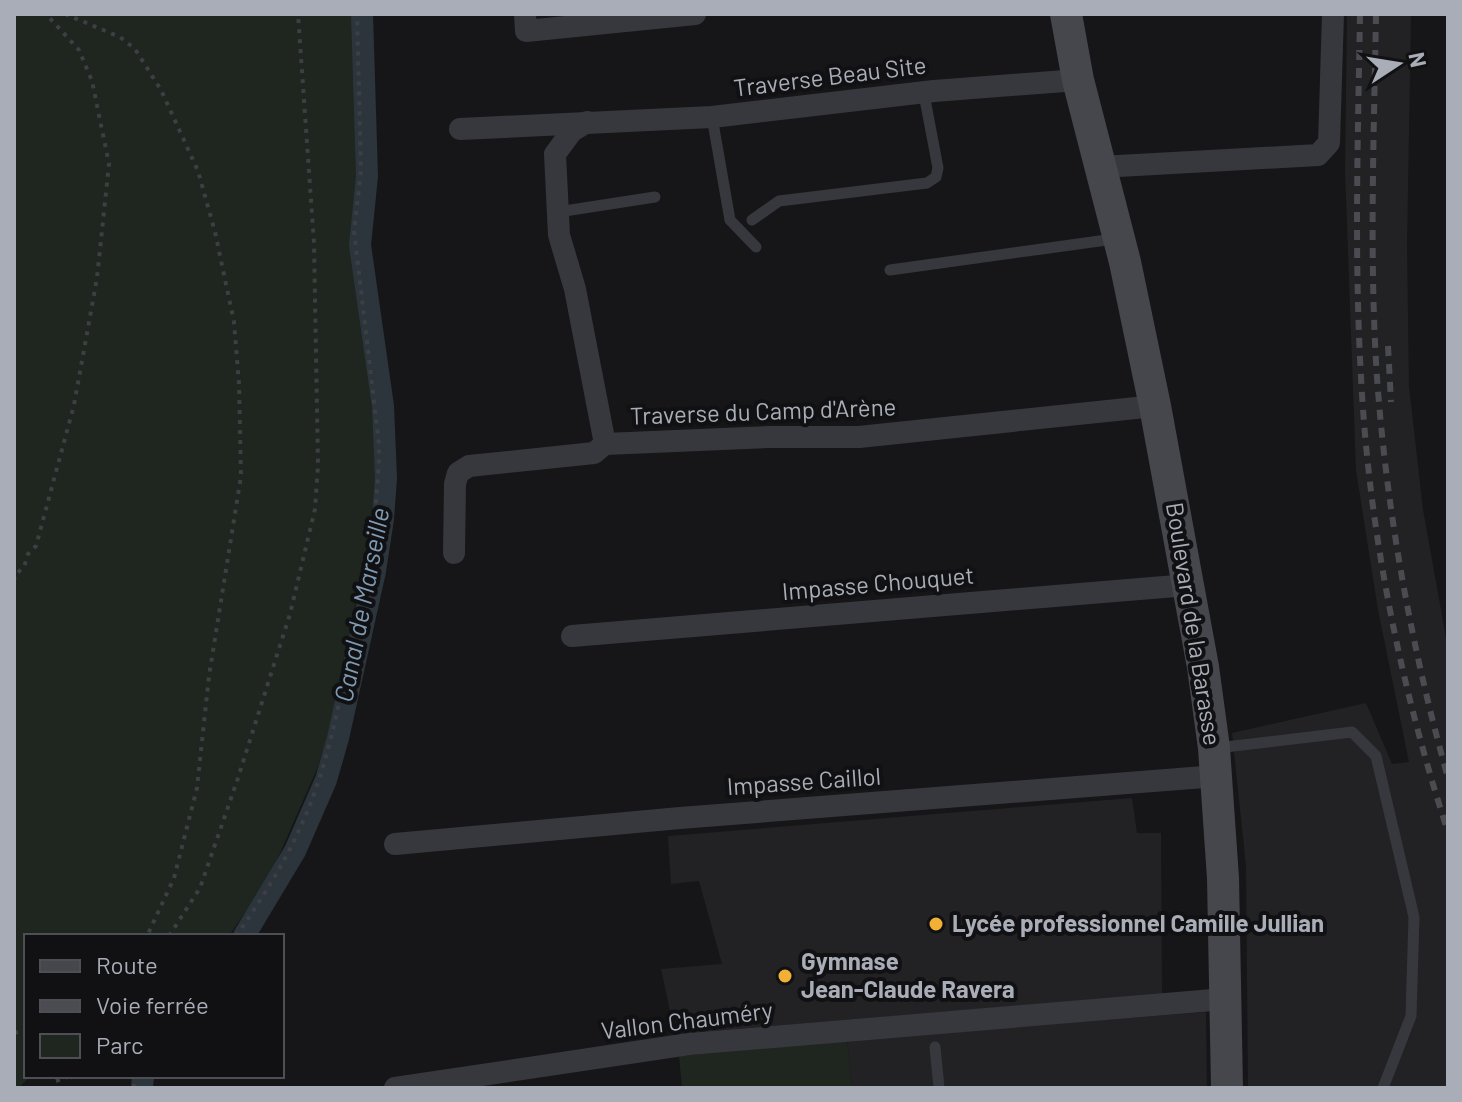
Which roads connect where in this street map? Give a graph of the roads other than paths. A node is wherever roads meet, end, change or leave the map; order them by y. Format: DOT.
graph roads {
  1 [pos="525,14"];
  2 [pos="695,14"];
  3 [pos="1066,14"];
  4 [pos="1333,14"];
  5 [pos="1078,80"];
  6 [pos="924,94"];
  7 [pos="712,117"];
  8 [pos="587,122"];
  9 [pos="460,129"];
  10 [pos="1100,167"];
  11 [pos="655,197"];
  12 [pos="558,212"];
  13 [pos="752,220"];
  14 [pos="1119,238"];
  15 [pos="756,247"];
  16 [pos="890,270"];
  17 [pos="1155,406"];
  18 [pos="605,444"];
  19 [pos="454,553"];
  20 [pos="1188,585"];
  21 [pos="572,636"];
  22 [pos="1216,762"];
  23 [pos="395,844"];
  24 [pos="1225,999"];
  25 [pos="935,1047"];
  26 [pos="395,1088"];
  27 [pos="939,1088"];
  28 [pos="1227,1088"];
  29 [pos="1383,1088"];
  1 -- 2 [label="street"];
  3 -- 5 [label="street, Boulevard de la Barasse"];
  4 -- 10 [label="street"];
  5 -- 6 [label="street, Traverse Beau Site"];
  5 -- 10 [label="street, Boulevard de la Barasse"];
  6 -- 7 [label="street, Traverse Beau Site"];
  6 -- 13 [label="lane"];
  7 -- 8 [label="street, Traverse Beau Site"];
  7 -- 15 [label="lane"];
  8 -- 9 [label="street, Traverse Beau Site"];
  8 -- 12 [label="street"];
  10 -- 14 [label="street, Boulevard de la Barasse"];
  11 -- 12 [label="lane"];
  12 -- 18 [label="street"];
  14 -- 16 [label="lane"];
  14 -- 17 [label="street, Boulevard de la Barasse"];
  17 -- 18 [label="street, Traverse du Camp d'Arène"];
  17 -- 20 [label="street, Boulevard de la Barasse"];
  18 -- 19 [label="street, Traverse du Camp d'Arène"];
  20 -- 21 [label="street, Impasse Chouquet"];
  20 -- 22 [label="street, Boulevard de la Barasse"];
  22 -- 23 [label="street, Impasse Caillol"];
  22 -- 24 [label="street, Boulevard de la Barasse"];
  22 -- 29 [label="lane"];
  24 -- 26 [label="street, Vallon Chauméry"];
  24 -- 28 [label="street, Boulevard de la Barasse"];
  25 -- 27 [label="lane"];
}
